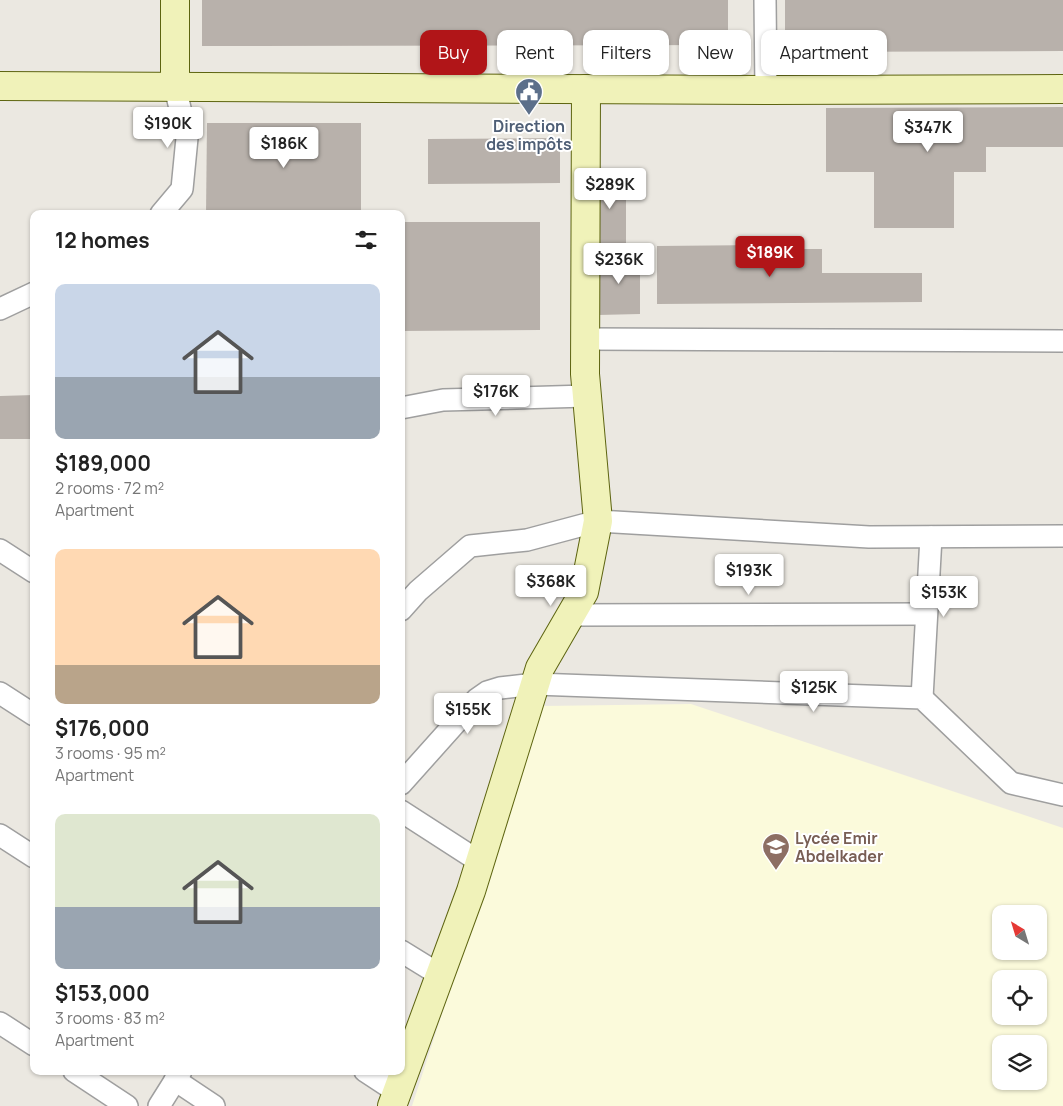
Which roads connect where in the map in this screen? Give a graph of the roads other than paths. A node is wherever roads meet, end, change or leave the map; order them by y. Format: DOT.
graph roads {
  1 [pos="175,0"];
  2 [pos="766,0"];
  3 [pos="0,86"];
  4 [pos="175,87"];
  5 [pos="586,89"];
  6 [pos="1063,89"];
  7 [pos="766,90"];
  8 [pos="164,210"];
  9 [pos="30,295"];
  10 [pos="0,309"];
  11 [pos="585,340"];
  12 [pos="1063,341"];
  13 [pos="587,396"];
  14 [pos="405,407"];
  15 [pos="598,522"];
  16 [pos="1063,536"];
  17 [pos="931,537"];
  18 [pos="0,550"];
  19 [pos="30,569"];
  20 [pos="405,605"];
  21 [pos="926,614"];
  22 [pos="571,615"];
  23 [pos="535,684"];
  24 [pos="0,693"];
  25 [pos="922,698"];
  26 [pos="30,712"];
  27 [pos="405,780"];
  28 [pos="1063,796"];
  29 [pos="405,814"];
  30 [pos="0,835"];
  31 [pos="30,854"];
  32 [pos="480,862"];
  33 [pos="405,953"];
  34 [pos="440,975"];
  35 [pos="0,1023"];
  36 [pos="30,1042"];
  37 [pos="405,1069"];
  38 [pos="80,1075"];
  39 [pos="178,1075"];
  40 [pos="369,1075"];
  41 [pos="403,1075"];
  42 [pos="394,1099"];
  43 [pos="127,1106"];
  44 [pos="159,1106"];
  45 [pos="214,1106"];
  1 -- 4 [label="street"];
  2 -- 7 [label="street"];
  3 -- 4 [label="street"];
  4 -- 5 [label="street"];
  4 -- 8 [label="street"];
  5 -- 7 [label="street"];
  5 -- 11 [label="street"];
  6 -- 7 [label="street"];
  9 -- 10 [label="street"];
  11 -- 12 [label="street"];
  11 -- 13 [label="street"];
  13 -- 14 [label="street"];
  13 -- 15 [label="street"];
  15 -- 17 [label="street"];
  15 -- 20 [label="street"];
  15 -- 22 [label="street"];
  16 -- 17 [label="street"];
  17 -- 21 [label="street"];
  18 -- 19 [label="street"];
  21 -- 22 [label="street"];
  21 -- 25 [label="street"];
  22 -- 23 [label="street"];
  23 -- 25 [label="street"];
  23 -- 27 [label="street"];
  23 -- 32 [label="street"];
  24 -- 26 [label="street"];
  25 -- 28 [label="street"];
  29 -- 32 [label="street"];
  30 -- 31 [label="street"];
  32 -- 34 [label="street"];
  33 -- 34 [label="street"];
  34 -- 37 [label="street"];
  35 -- 36 [label="street"];
  38 -- 43 [label="street"];
  39 -- 44 [label="street"];
  39 -- 45 [label="street"];
  40 -- 42 [label="street"];
  41 -- 42 [label="street"];
}
